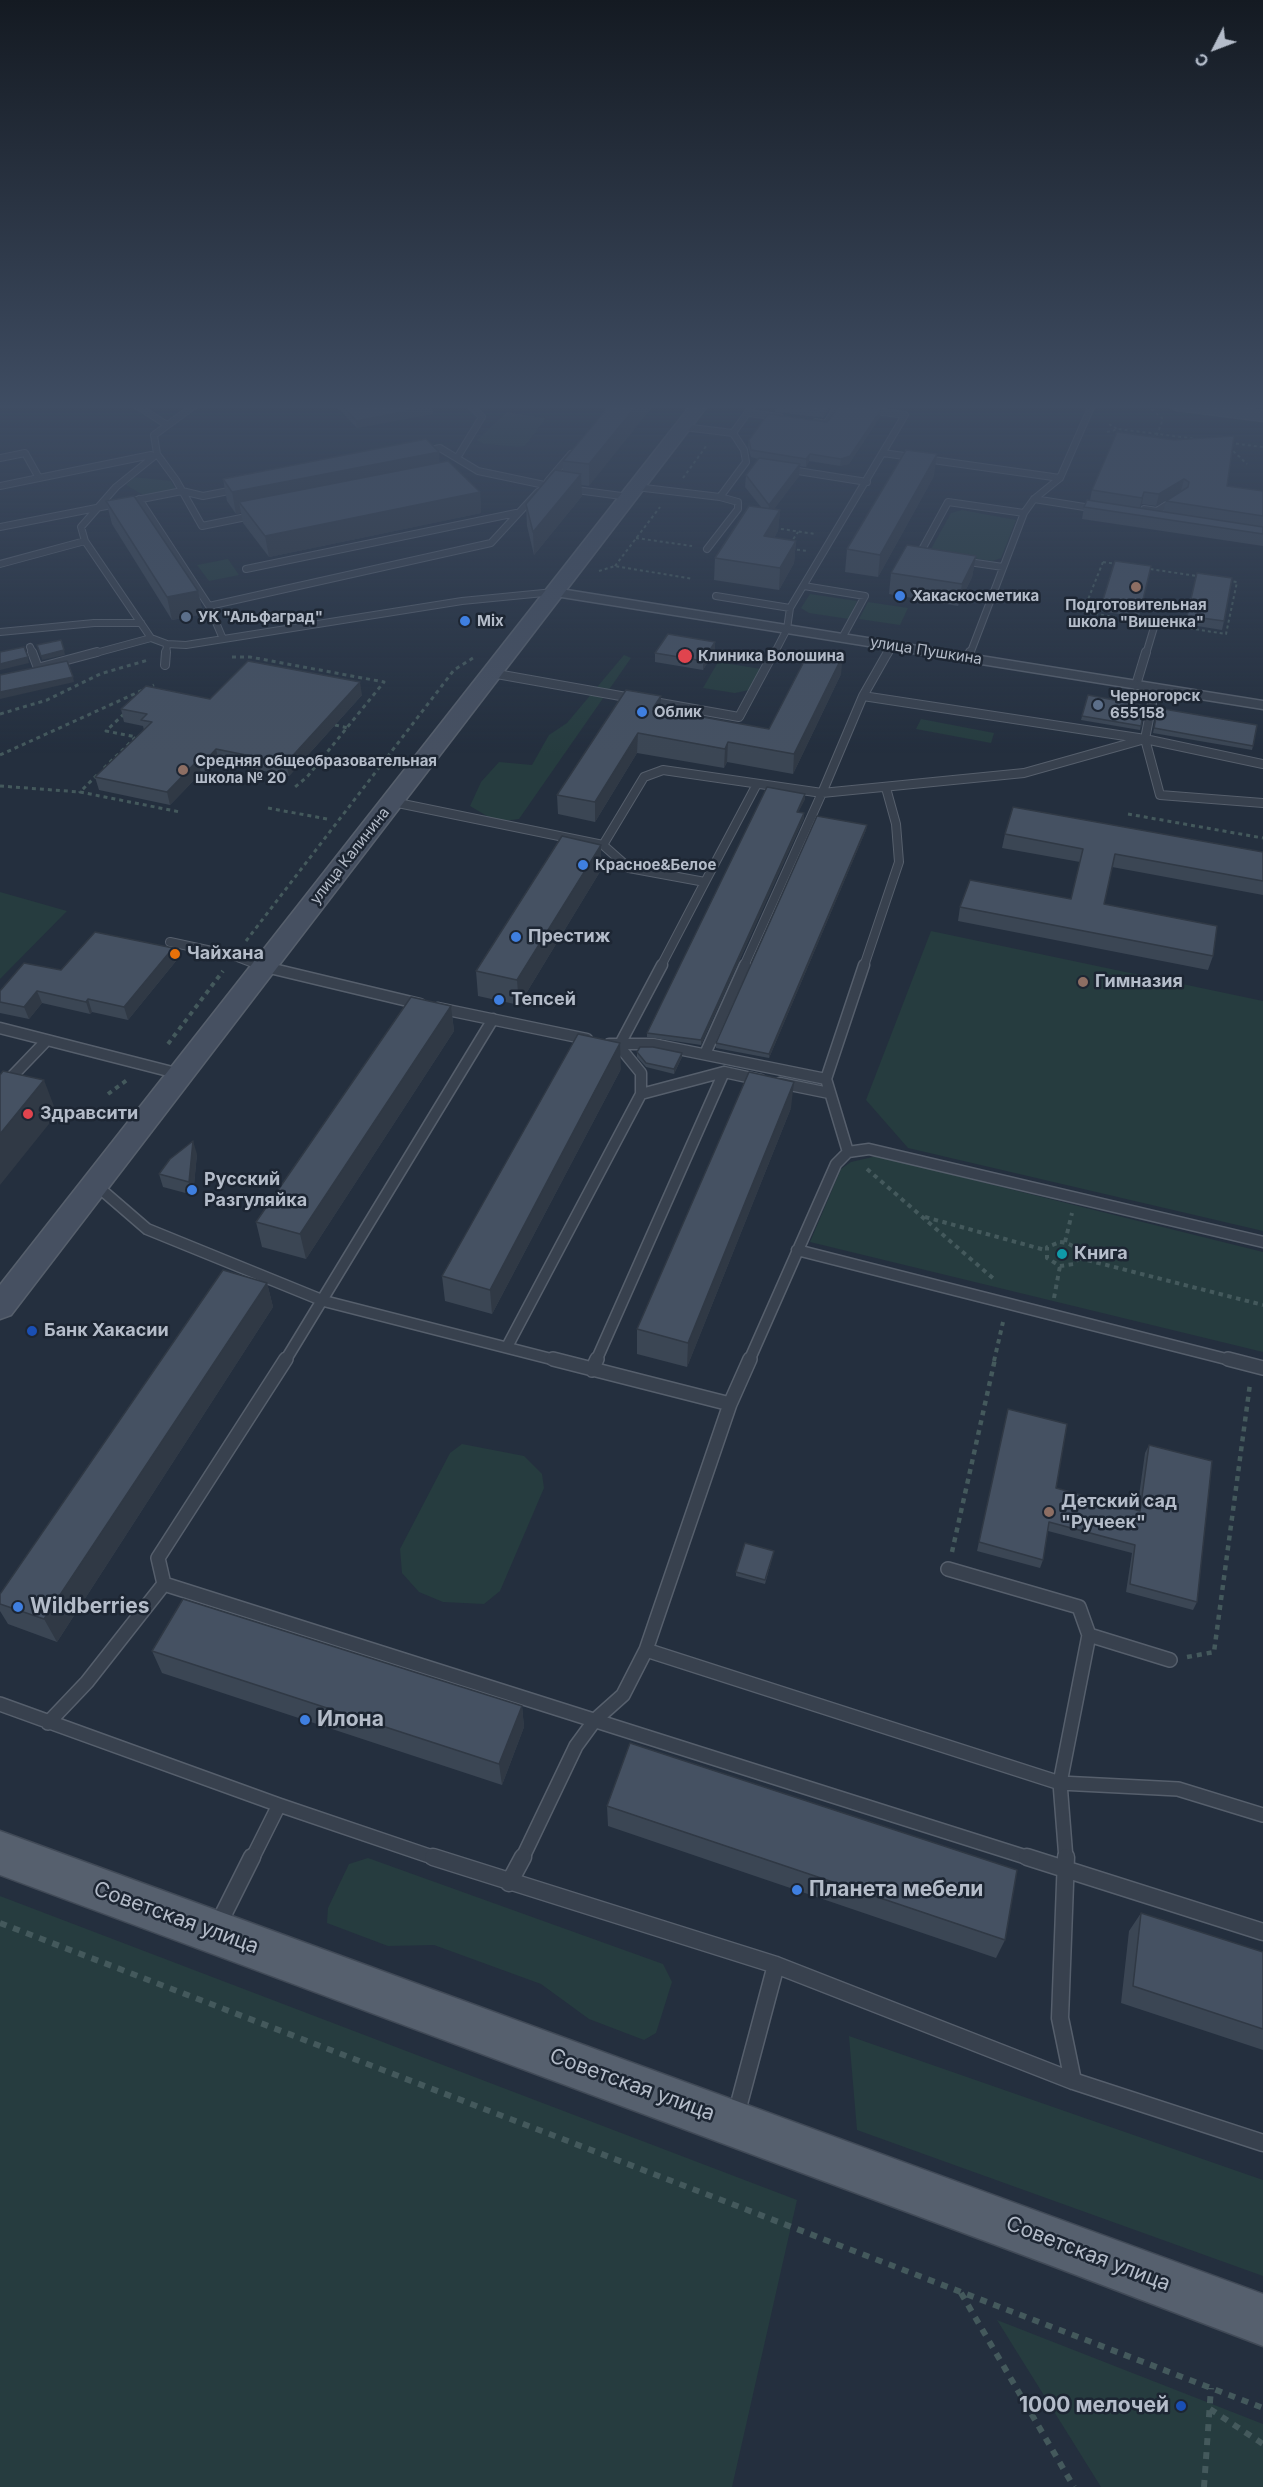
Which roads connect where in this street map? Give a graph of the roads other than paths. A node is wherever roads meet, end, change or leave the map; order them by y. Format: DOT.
graph roads {
  1 [pos="25,521"];
  2 [pos="85,521"];
  3 [pos="153,521"];
  4 [pos="199,521"];
  5 [pos="225,521"];
  6 [pos="477,521"];
  7 [pos="509,521"];
  8 [pos="609,521"];
  9 [pos="730,521"];
  10 [pos="844,521"];
  11 [pos="938,521"];
  12 [pos="1021,521"];
  13 [pos="0,526"];
  14 [pos="85,541"];
  15 [pos="707,549"];
  16 [pos="930,556"];
  17 [pos="951,559"];
  18 [pos="0,564"];
  19 [pos="1003,567"];
  20 [pos="246,569"];
  21 [pos="804,586"];
  22 [pos="554,592"];
  23 [pos="716,596"];
  24 [pos="209,606"];
  25 [pos="790,608"];
  26 [pos="141,623"];
  27 [pos="1155,624"];
  28 [pos="787,629"];
  29 [pos="0,632"];
  30 [pos="151,638"];
  31 [pos="842,638"];
  32 [pos="223,639"];
  33 [pos="167,644"];
  34 [pos="892,646"];
  35 [pos="30,647"];
  36 [pos="968,658"];
  37 [pos="484,664"];
  38 [pos="165,665"];
  39 [pos="38,668"];
  40 [pos="29,670"];
  41 [pos="1136,685"];
  42 [pos="1155,688"];
  43 [pos="863,696"];
  44 [pos="1263,705"];
  45 [pos="1145,739"];
  46 [pos="1263,764"];
  47 [pos="757,784"];
  48 [pos="886,788"];
  49 [pos="822,793"];
  50 [pos="393,802"];
  51 [pos="1263,803"];
  52 [pos="603,845"];
  53 [pos="705,882"];
  54 [pos="170,942"];
  55 [pos="263,967"];
  56 [pos="493,1019"];
  57 [pos="0,1028"];
  58 [pos="47,1040"];
  59 [pos="619,1046"];
  60 [pos="705,1054"];
  61 [pos="724,1072"];
  62 [pos="180,1074"];
  63 [pos="826,1079"];
  64 [pos="0,1089"];
  65 [pos="829,1093"];
  66 [pos="641,1094"];
  67 [pos="848,1152"];
  68 [pos="94,1184"];
  69 [pos="1263,1242"];
  70 [pos="797,1250"];
  71 [pos="324,1301"];
  72 [pos="0,1307"];
  73 [pos="508,1345"];
  74 [pos="1258,1367"];
  75 [pos="592,1370"];
  76 [pos="730,1404"];
  77 [pos="948,1569"];
  78 [pos="164,1584"];
  79 [pos="1089,1635"];
  80 [pos="646,1650"];
  81 [pos="1170,1660"];
  82 [pos="0,1704"];
  83 [pos="595,1720"];
  84 [pos="48,1723"];
  85 [pos="1060,1783"];
  86 [pos="279,1805"];
  87 [pos="1263,1815"];
  88 [pos="0,1853"];
  89 [pos="1067,1871"];
  90 [pos="509,1883"];
  91 [pos="214,1932"];
  92 [pos="1263,1932"];
  93 [pos="776,1965"];
  94 [pos="1072,2081"];
  95 [pos="734,2123"];
  96 [pos="1263,2143"];
  97 [pos="1263,2320"];
  1 -- 13 [label="lane"];
  2 -- 14 [label="lane"];
  3 -- 24 [label="lane"];
  4 -- 5 [label="lane"];
  6 -- 20 [label="lane"];
  7 -- 24 [label="lane"];
  8 -- 22 [label="main road, улица Калинина"];
  9 -- 15 [label="lane"];
  10 -- 21 [label="lane"];
  11 -- 16 [label="lane"];
  12 -- 19 [label="lane"];
  14 -- 18 [label="lane"];
  14 -- 26 [label="lane"];
  17 -- 19 [label="lane"];
  19 -- 36 [label="lane"];
  21 -- 25 [label="lane"];
  21 -- 31 [label="lane"];
  22 -- 28 [label="street, улица Пушкина"];
  22 -- 32 [label="lane"];
  22 -- 37 [label="main road, улица Калинина"];
  23 -- 25 [label="lane"];
  24 -- 32 [label="lane"];
  25 -- 28 [label="lane"];
  26 -- 29 [label="lane"];
  26 -- 30 [label="lane"];
  27 -- 41 [label="lane"];
  28 -- 31 [label="street, улица Пушкина"];
  28 -- 37 [label="lane"];
  30 -- 33 [label="lane"];
  30 -- 39 [label="lane"];
  31 -- 34 [label="street, улица Пушкина"];
  32 -- 33 [label="lane"];
  33 -- 38 [label="lane"];
  34 -- 36 [label="street, улица Пушкина"];
  34 -- 43 [label="lane"];
  35 -- 39 [label="lane"];
  36 -- 41 [label="street, улица Пушкина"];
  37 -- 50 [label="main road, улица Калинина"];
  39 -- 40 [label="lane"];
  41 -- 42 [label="street, улица Пушкина"];
  42 -- 44 [label="street, улица Пушкина"];
  42 -- 45 [label="lane"];
  43 -- 45 [label="lane"];
  43 -- 49 [label="lane"];
  45 -- 46 [label="lane"];
  45 -- 48 [label="lane"];
  45 -- 51 [label="lane"];
  47 -- 49 [label="lane"];
  47 -- 52 [label="lane"];
  47 -- 53 [label="lane"];
  48 -- 49 [label="lane"];
  48 -- 63 [label="lane"];
  49 -- 60 [label="lane"];
  50 -- 52 [label="lane"];
  50 -- 55 [label="main road, улица Калинина"];
  52 -- 53 [label="lane"];
  53 -- 59 [label="lane"];
  54 -- 55 [label="lane"];
  55 -- 56 [label="lane"];
  55 -- 62 [label="main road, улица Калинина"];
  56 -- 59 [label="lane"];
  56 -- 71 [label="lane"];
  57 -- 58 [label="lane"];
  58 -- 62 [label="lane"];
  58 -- 64 [label="lane"];
  59 -- 60 [label="lane"];
  59 -- 66 [label="lane"];
  60 -- 63 [label="lane"];
  61 -- 65 [label="lane"];
  61 -- 66 [label="lane"];
  61 -- 75 [label="lane"];
  62 -- 68 [label="main road, улица Калинина"];
  63 -- 65 [label="lane"];
  65 -- 67 [label="lane"];
  66 -- 73 [label="lane"];
  67 -- 69 [label="lane"];
  67 -- 70 [label="lane"];
  68 -- 71 [label="lane"];
  68 -- 72 [label="main road, улица Калинина"];
  70 -- 74 [label="lane"];
  70 -- 76 [label="lane"];
  71 -- 73 [label="lane"];
  71 -- 78 [label="lane"];
  73 -- 75 [label="lane"];
  75 -- 76 [label="lane"];
  76 -- 80 [label="lane"];
  77 -- 79 [label="lane"];
  78 -- 83 [label="lane"];
  78 -- 84 [label="lane"];
  79 -- 81 [label="lane"];
  79 -- 85 [label="lane"];
  80 -- 83 [label="lane"];
  80 -- 85 [label="lane"];
  82 -- 84 [label="lane"];
  83 -- 89 [label="lane"];
  83 -- 90 [label="lane"];
  84 -- 86 [label="lane"];
  85 -- 87 [label="lane"];
  85 -- 89 [label="lane"];
  86 -- 90 [label="lane"];
  86 -- 91 [label="lane"];
  88 -- 91 [label="main road, Советская улица"];
  89 -- 92 [label="lane"];
  89 -- 94 [label="lane"];
  90 -- 93 [label="lane"];
  91 -- 95 [label="main road, Советская улица"];
  93 -- 94 [label="lane"];
  93 -- 95 [label="lane"];
  94 -- 96 [label="lane"];
  95 -- 97 [label="main road, Советская улица"];
}
